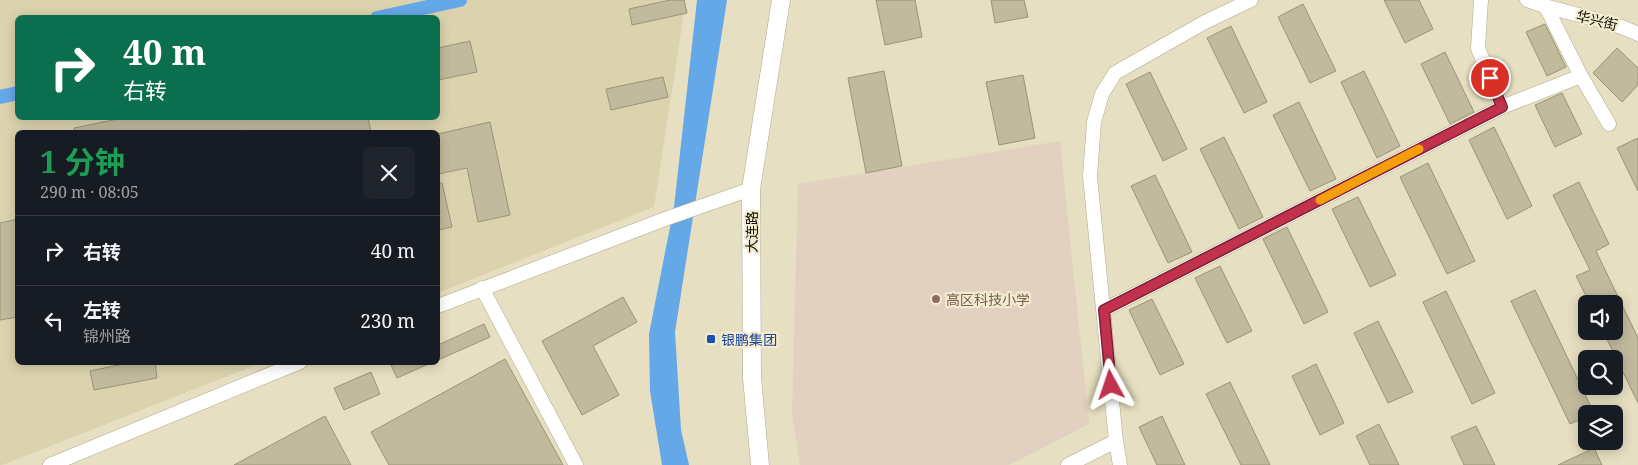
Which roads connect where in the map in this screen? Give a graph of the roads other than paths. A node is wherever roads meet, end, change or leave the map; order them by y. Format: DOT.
graph roads {
  1 [pos="780,0"];
  2 [pos="1251,0"];
  3 [pos="1481,0"];
  4 [pos="1527,0"];
  5 [pos="1546,8"];
  6 [pos="1638,34"];
  7 [pos="1581,76"];
  8 [pos="1502,107"];
  9 [pos="1609,124"];
  10 [pos="751,189"];
  11 [pos="482,288"];
  12 [pos="440,305"];
  13 [pos="1104,310"];
  14 [pos="293,365"];
  15 [pos="1116,441"];
  16 [pos="50,465"];
  17 [pos="576,465"];
  18 [pos="760,465"];
  19 [pos="1068,465"];
  20 [pos="1120,465"];
  1 -- 10 [label="main road, 大连路"];
  2 -- 13 [label="street"];
  3 -- 8 [label="street"];
  4 -- 5 [label="street, 华兴街"];
  5 -- 6 [label="street, 华兴街"];
  5 -- 7 [label="street"];
  7 -- 8 [label="street"];
  7 -- 9 [label="street"];
  8 -- 13 [label="street"];
  10 -- 11 [label="street"];
  10 -- 18 [label="main road, 大连路"];
  11 -- 12 [label="street"];
  11 -- 17 [label="street"];
  13 -- 15 [label="street"];
  14 -- 16 [label="street"];
  15 -- 19 [label="street"];
  15 -- 20 [label="street"];
}
